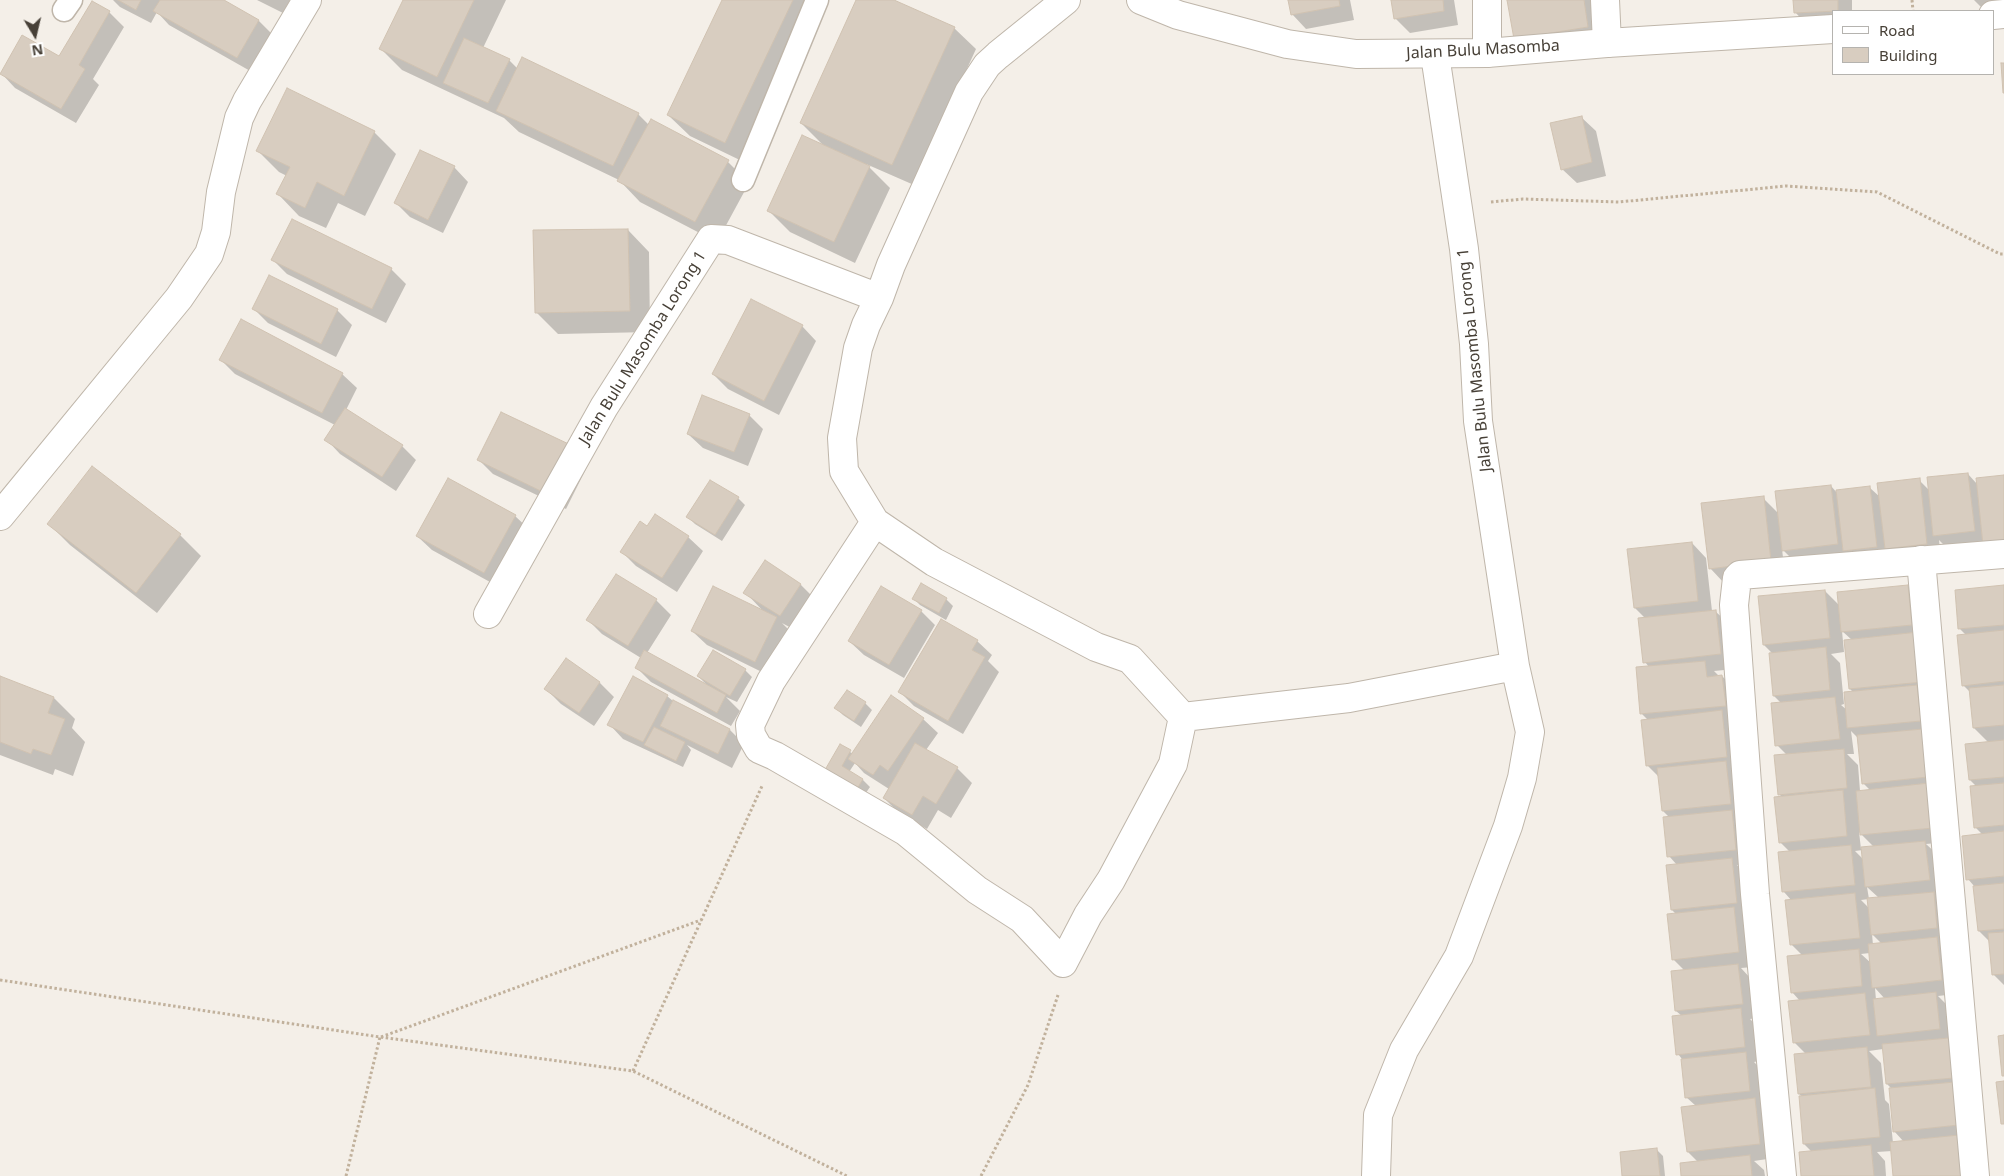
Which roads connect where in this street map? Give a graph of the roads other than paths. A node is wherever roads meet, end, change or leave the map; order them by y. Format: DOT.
graph roads {
  1 [pos="307,0"];
  2 [pos="817,0"];
  3 [pos="1066,0"];
  4 [pos="1141,0"];
  5 [pos="1487,0"];
  6 [pos="1605,0"];
  7 [pos="1832,28"];
  8 [pos="1608,43"];
  9 [pos="1487,53"];
  10 [pos="1435,55"];
  11 [pos="743,180"];
  12 [pos="879,298"];
  13 [pos="0,516"];
  14 [pos="875,522"];
  15 [pos="2004,554"];
  16 [pos="1921,560"];
  17 [pos="488,614"];
  18 [pos="1515,666"];
  19 [pos="1183,717"];
  20 [pos="1376,1176"];
  21 [pos="1782,1176"];
  22 [pos="1975,1176"];
  1 -- 13 [label="street"];
  2 -- 11 [label="lane"];
  3 -- 12 [label="street"];
  4 -- 10 [label="street, Jalan Bulu Masomba"];
  5 -- 9 [label="street"];
  6 -- 8 [label="street"];
  7 -- 8 [label="street, Jalan Bulu Masomba"];
  8 -- 9 [label="street, Jalan Bulu Masomba"];
  9 -- 10 [label="street, Jalan Bulu Masomba"];
  10 -- 18 [label="street, Jalan Bulu Masomba Lorong 1"];
  12 -- 14 [label="street"];
  12 -- 17 [label="street, Jalan Bulu Masomba Lorong 1"];
  14 -- 19 [label="street"];
  14 -- 19 [label="street"];
  15 -- 16 [label="street"];
  16 -- 21 [label="street"];
  16 -- 22 [label="street"];
  18 -- 19 [label="street"];
  18 -- 20 [label="street, Jalan Bulu Masomba Lorong 1"];
}
